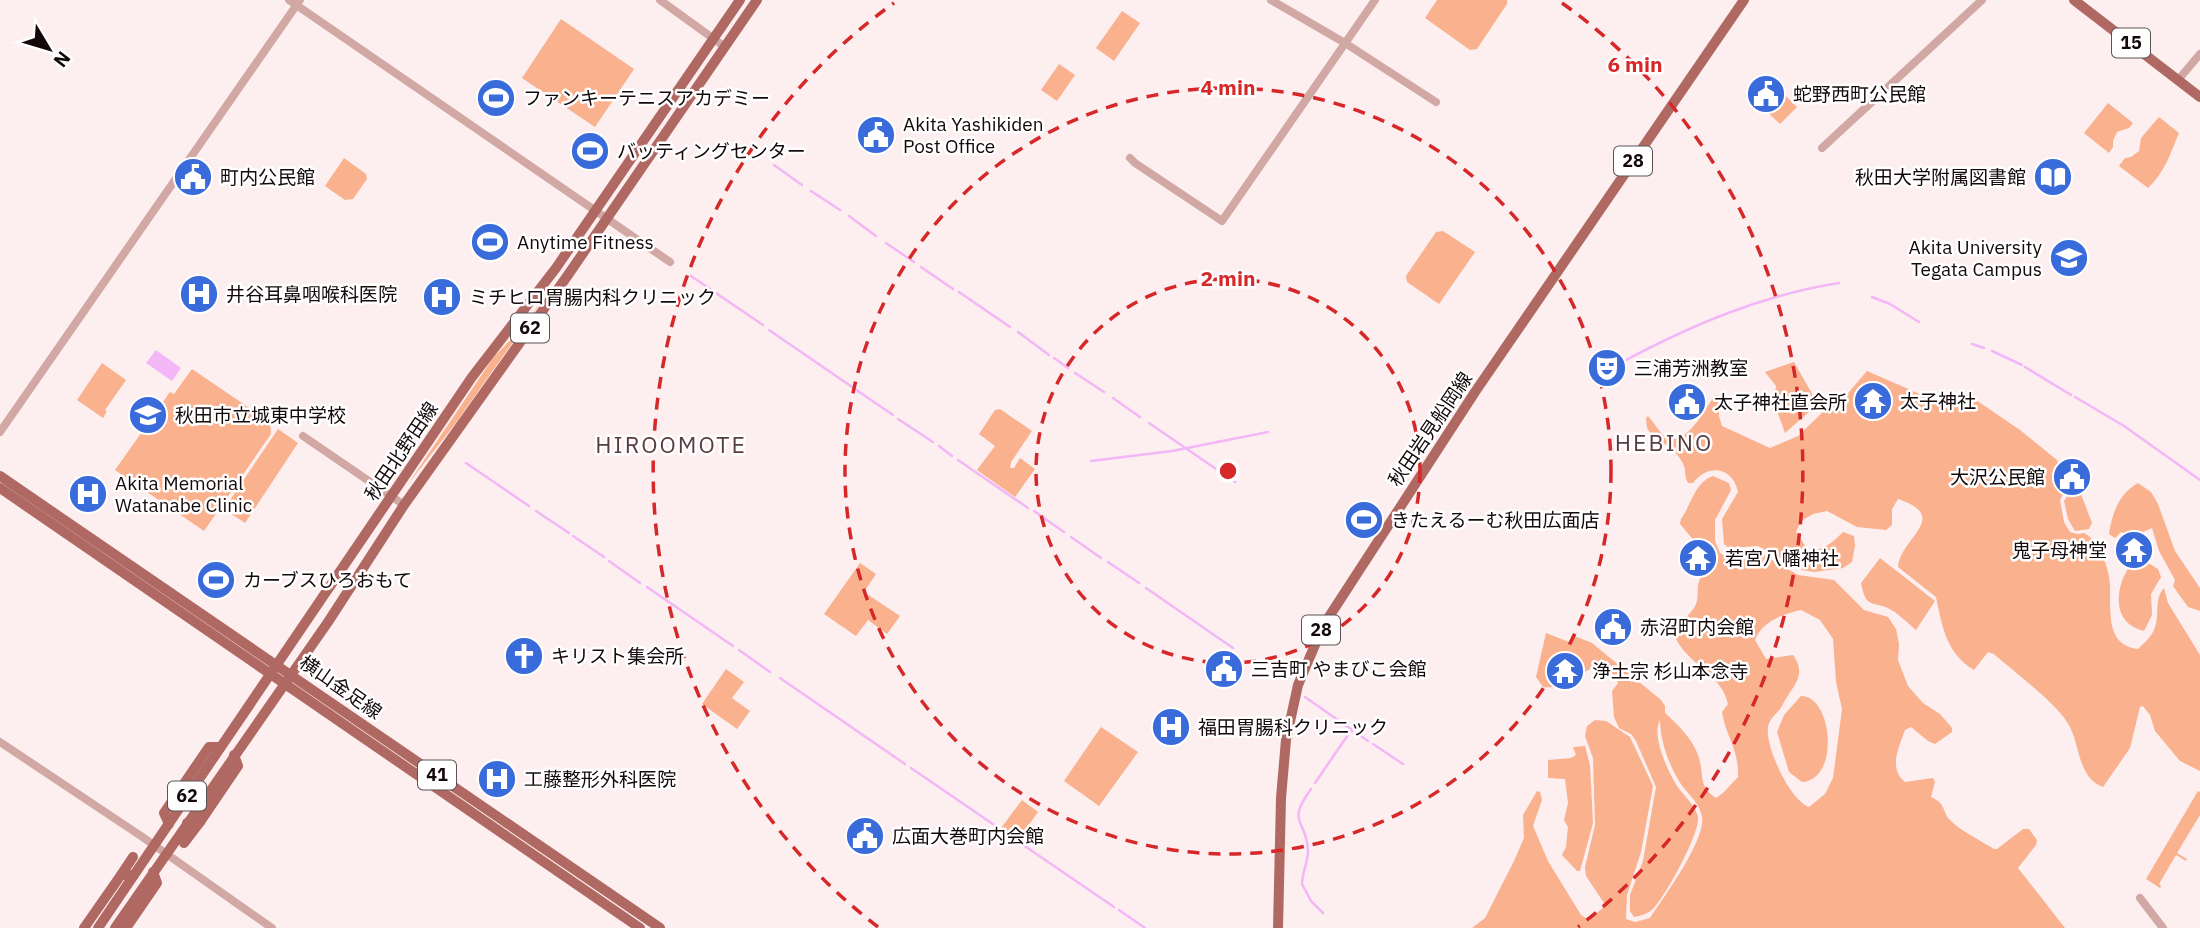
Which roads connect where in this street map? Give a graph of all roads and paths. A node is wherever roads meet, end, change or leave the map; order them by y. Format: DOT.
graph roads {
  1 [pos="660,0"];
  2 [pos="740,0"];
  3 [pos="757,0"];
  4 [pos="1270,0"];
  5 [pos="1375,0"];
  6 [pos="1744,0"];
  7 [pos="1982,0"];
  8 [pos="2074,0"];
  9 [pos="295,2"];
  10 [pos="714,39"];
  11 [pos="1345,43"];
  12 [pos="725,47"];
  13 [pos="2200,54"];
  14 [pos="2178,80"];
  15 [pos="2200,97"];
  16 [pos="1436,102"];
  17 [pos="1822,148"];
  18 [pos="1130,158"];
  19 [pos="595,210"];
  20 [pos="607,218"];
  21 [pos="670,262"];
  22 [pos="0,432"];
  23 [pos="303,436"];
  24 [pos="0,476"];
  25 [pos="0,488"];
  26 [pos="392,496"];
  27 [pos="404,505"];
  28 [pos="123,565"];
  29 [pos="274,668"];
  30 [pos="288,679"];
  31 [pos="0,741"];
  32 [pos="234,755"];
  33 [pos="200,822"];
  34 [pos="187,823"];
  35 [pos="184,844"];
  36 [pos="155,845"];
  37 [pos="166,853"];
  38 [pos="133,857"];
  39 [pos="153,872"];
  40 [pos="121,875"];
  41 [pos="134,875"];
  42 [pos="2140,898"];
  43 [pos="85,928"];
  44 [pos="98,928"];
  45 [pos="115,928"];
  46 [pos="126,928"];
  47 [pos="272,928"];
  48 [pos="640,928"];
  49 [pos="660,928"];
  50 [pos="1278,928"];
  51 [pos="2163,928"];
  1 -- 10 [label="street"];
  2 -- 10 [label="main road, 秋田北野田線 / 62"];
  3 -- 12 [label="main road, 秋田北野田線 / 62"];
  4 -- 11 [label="street"];
  5 -- 11 [label="street"];
  6 -- 50 [label="main road, 秋田岩見船岡線 / 28"];
  7 -- 17 [label="street"];
  8 -- 14 [label="main road, 15"];
  9 -- 19 [label="street"];
  9 -- 22 [label="street"];
  10 -- 12 [label="street"];
  10 -- 19 [label="main road, 秋田北野田線 / 62"];
  11 -- 16 [label="street"];
  11 -- 18 [label="street"];
  12 -- 20 [label="main road, 秋田北野田線 / 62"];
  13 -- 14 [label="street"];
  14 -- 15 [label="main road, 15"];
  19 -- 20 [label="street"];
  19 -- 26 [label="main road, 秋田北野田線 / 62"];
  20 -- 21 [label="street"];
  20 -- 27 [label="main road, 秋田北野田線 / 62"];
  23 -- 26 [label="street"];
  24 -- 28 [label="main road, 横山金足線 / 41"];
  25 -- 28 [label="main road, 横山金足線 / 41"];
  26 -- 27 [label="street"];
  26 -- 29 [label="main road, 秋田北野田線 / 62"];
  27 -- 30 [label="main road, 秋田北野田線 / 62"];
  28 -- 29 [label="main road, 横山金足線 / 41"];
  29 -- 30 [label="main road, 横山金足線 / 41"];
  29 -- 36 [label="main road, 秋田北野田線 / 62"];
  30 -- 32 [label="main road, 秋田北野田線 / 62"];
  30 -- 48 [label="main road, 横山金足線 / 41"];
  30 -- 49 [label="main road, 横山金足線 / 41"];
  31 -- 36 [label="street"];
  32 -- 33 [label="main road"];
  32 -- 34 [label="main road, 秋田北野田線 / 62"];
  33 -- 34 [label="main road"];
  33 -- 35 [label="main road"];
  34 -- 37 [label="main road, 秋田北野田線 / 62"];
  36 -- 37 [label="street"];
  36 -- 41 [label="main road, 秋田北野田線 / 62"];
  37 -- 39 [label="main road, 秋田北野田線 / 62"];
  37 -- 47 [label="street"];
  38 -- 40 [label="main road"];
  39 -- 45 [label="main road, 秋田北野田線 / 62"];
  39 -- 46 [label="main road"];
  40 -- 41 [label="main road"];
  40 -- 43 [label="main road"];
  41 -- 44 [label="main road, 秋田北野田線 / 62"];
  42 -- 51 [label="street"];
}
